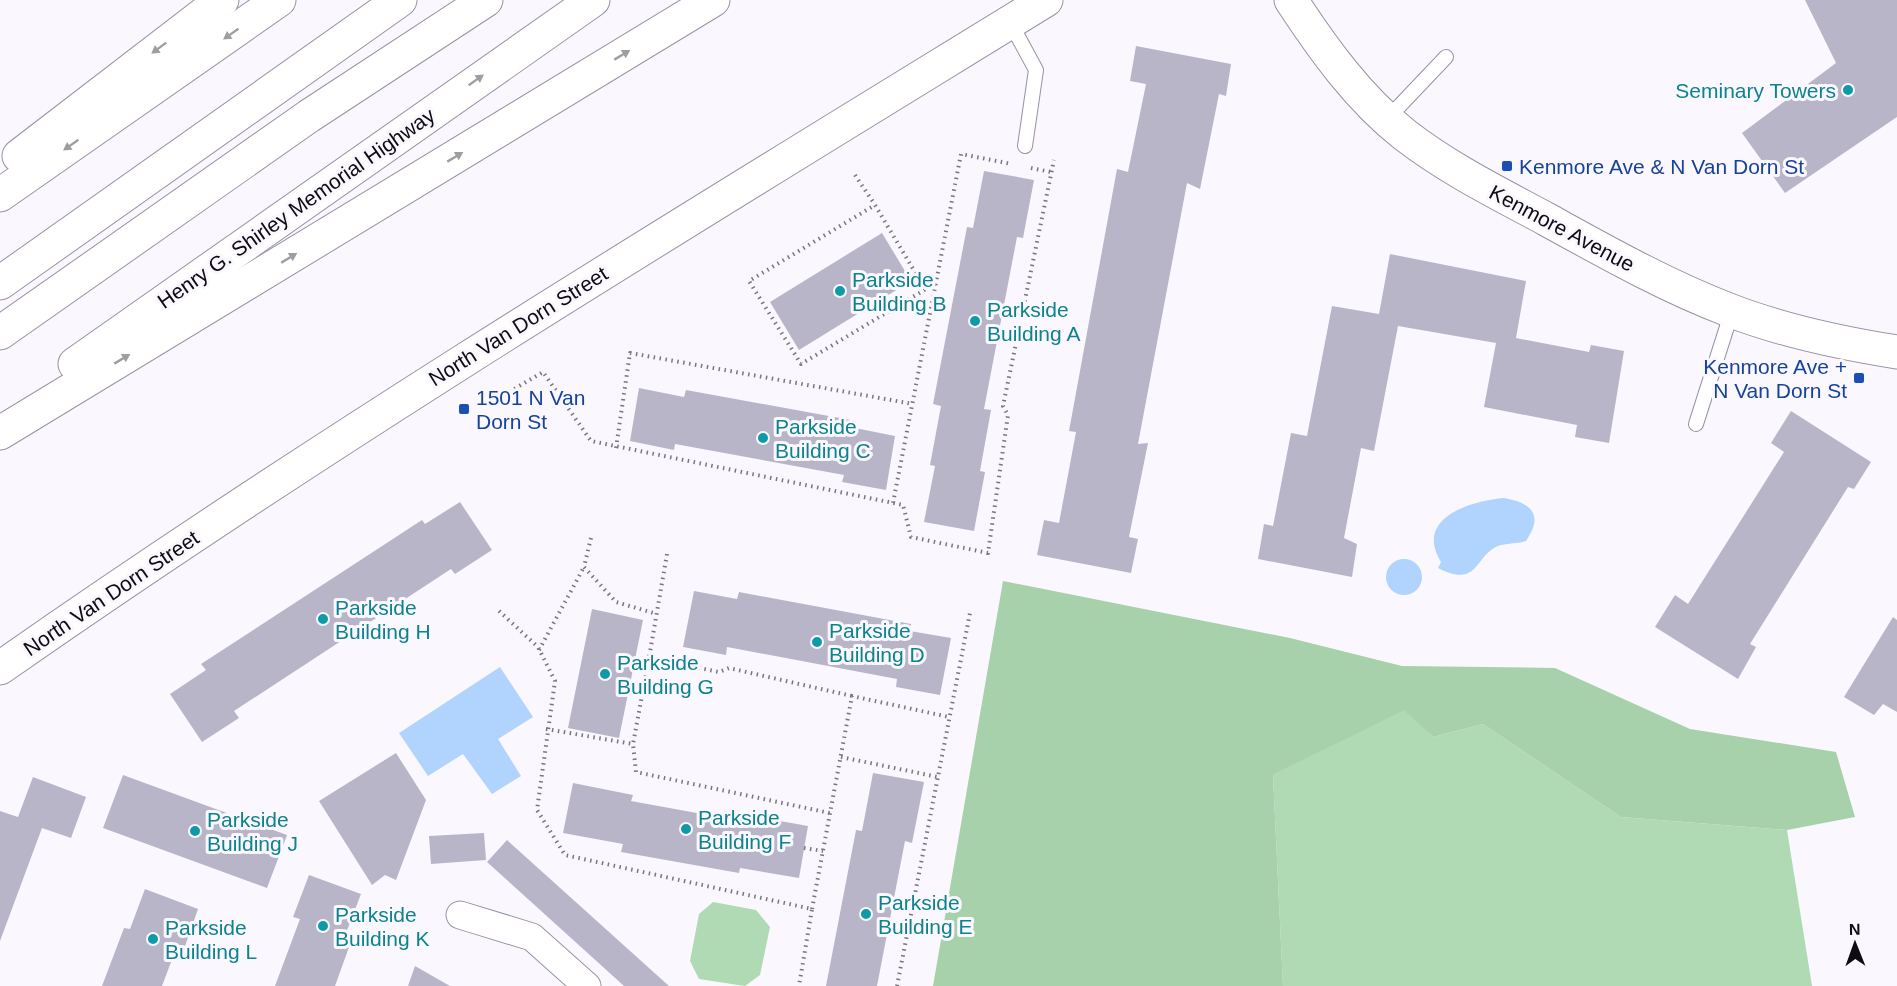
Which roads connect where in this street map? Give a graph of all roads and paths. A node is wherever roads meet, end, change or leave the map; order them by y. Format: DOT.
graph roads {
  1 [pos="222,0"];
  2 [pos="279,0"];
  3 [pos="400,0"];
  4 [pos="486,0"];
  5 [pos="593,0"];
  6 [pos="713,0"];
  7 [pos="1046,0"];
  8 [pos="1291,0"];
  9 [pos="1010,22"];
  10 [pos="1446,57"];
  11 [pos="1388,118"];
  12 [pos="1025,146"];
  13 [pos="1054,160"];
  14 [pos="1016,165"];
  15 [pos="1032,168"];
  16 [pos="0,171"];
  17 [pos="1051,172"];
  18 [pos="855,175"];
  19 [pos="0,195"];
  20 [pos="875,205"];
  21 [pos="0,283"];
  22 [pos="936,283"];
  23 [pos="925,289"];
  24 [pos="1732,311"];
  25 [pos="0,333"];
  26 [pos="1897,352"];
  27 [pos="504,395"];
  28 [pos="913,404"];
  29 [pos="0,417"];
  30 [pos="1696,424"];
  31 [pos="0,433"];
  32 [pos="616,448"];
  33 [pos="893,503"];
  34 [pos="591,538"];
  35 [pos="667,554"];
  36 [pos="584,567"];
  37 [pos="499,611"];
  38 [pos="969,613"];
  39 [pos="657,614"];
  40 [pos="539,650"];
  41 [pos="649,658"];
  42 [pos="0,668"];
  43 [pos="852,696"];
  44 [pos="949,717"];
  45 [pos="546,729"];
  46 [pos="633,744"];
  47 [pos="841,757"];
  48 [pos="938,777"];
  49 [pos="830,813"];
  50 [pos="804,848"];
  51 [pos="823,851"];
  52 [pos="812,909"];
  53 [pos="460,915"];
  54 [pos="587,986"];
  55 [pos="799,986"];
  56 [pos="897,986"];
  1 -- 16 [label="main road, one-way"];
  2 -- 19 [label="main road, one-way"];
  3 -- 21 [label="main road"];
  4 -- 25 [label="main road"];
  29 -- 5 [label="main road, Henry G. Shirley Memorial Highway, one-way"];
  31 -- 6 [label="main road, one-way"];
  7 -- 9 [label="main road, North Van Dorn Street"];
  8 -- 11 [label="main road, Kenmore Avenue"];
  9 -- 12 [label="lane"];
  9 -- 42 [label="main road, North Van Dorn Street"];
  10 -- 11 [label="lane"];
  11 -- 24 [label="main road, Kenmore Avenue"];
  13 -- 17 [label="path"];
  14 -- 22 [label="path"];
  15 -- 17 [label="path"];
  17 -- 33 [label="path"];
  18 -- 20 [label="path"];
  20 -- 22 [label="path"];
  20 -- 23 [label="path"];
  22 -- 28 [label="path"];
  24 -- 26 [label="main road, Kenmore Avenue"];
  24 -- 30 [label="lane"];
  27 -- 32 [label="path"];
  28 -- 32 [label="path"];
  28 -- 33 [label="path"];
  32 -- 33 [label="path"];
  34 -- 36 [label="path"];
  35 -- 39 [label="path"];
  36 -- 39 [label="path"];
  36 -- 40 [label="path"];
  37 -- 40 [label="path"];
  38 -- 44 [label="path"];
  39 -- 41 [label="path"];
  40 -- 45 [label="path"];
  41 -- 43 [label="path"];
  41 -- 46 [label="path"];
  43 -- 44 [label="path"];
  43 -- 47 [label="path"];
  44 -- 48 [label="path"];
  45 -- 46 [label="path"];
  45 -- 52 [label="path"];
  46 -- 49 [label="path"];
  47 -- 48 [label="path"];
  47 -- 49 [label="path"];
  48 -- 56 [label="path"];
  49 -- 51 [label="path"];
  50 -- 51 [label="path"];
  51 -- 52 [label="path"];
  52 -- 55 [label="path"];
  53 -- 54 [label="street"];
}
